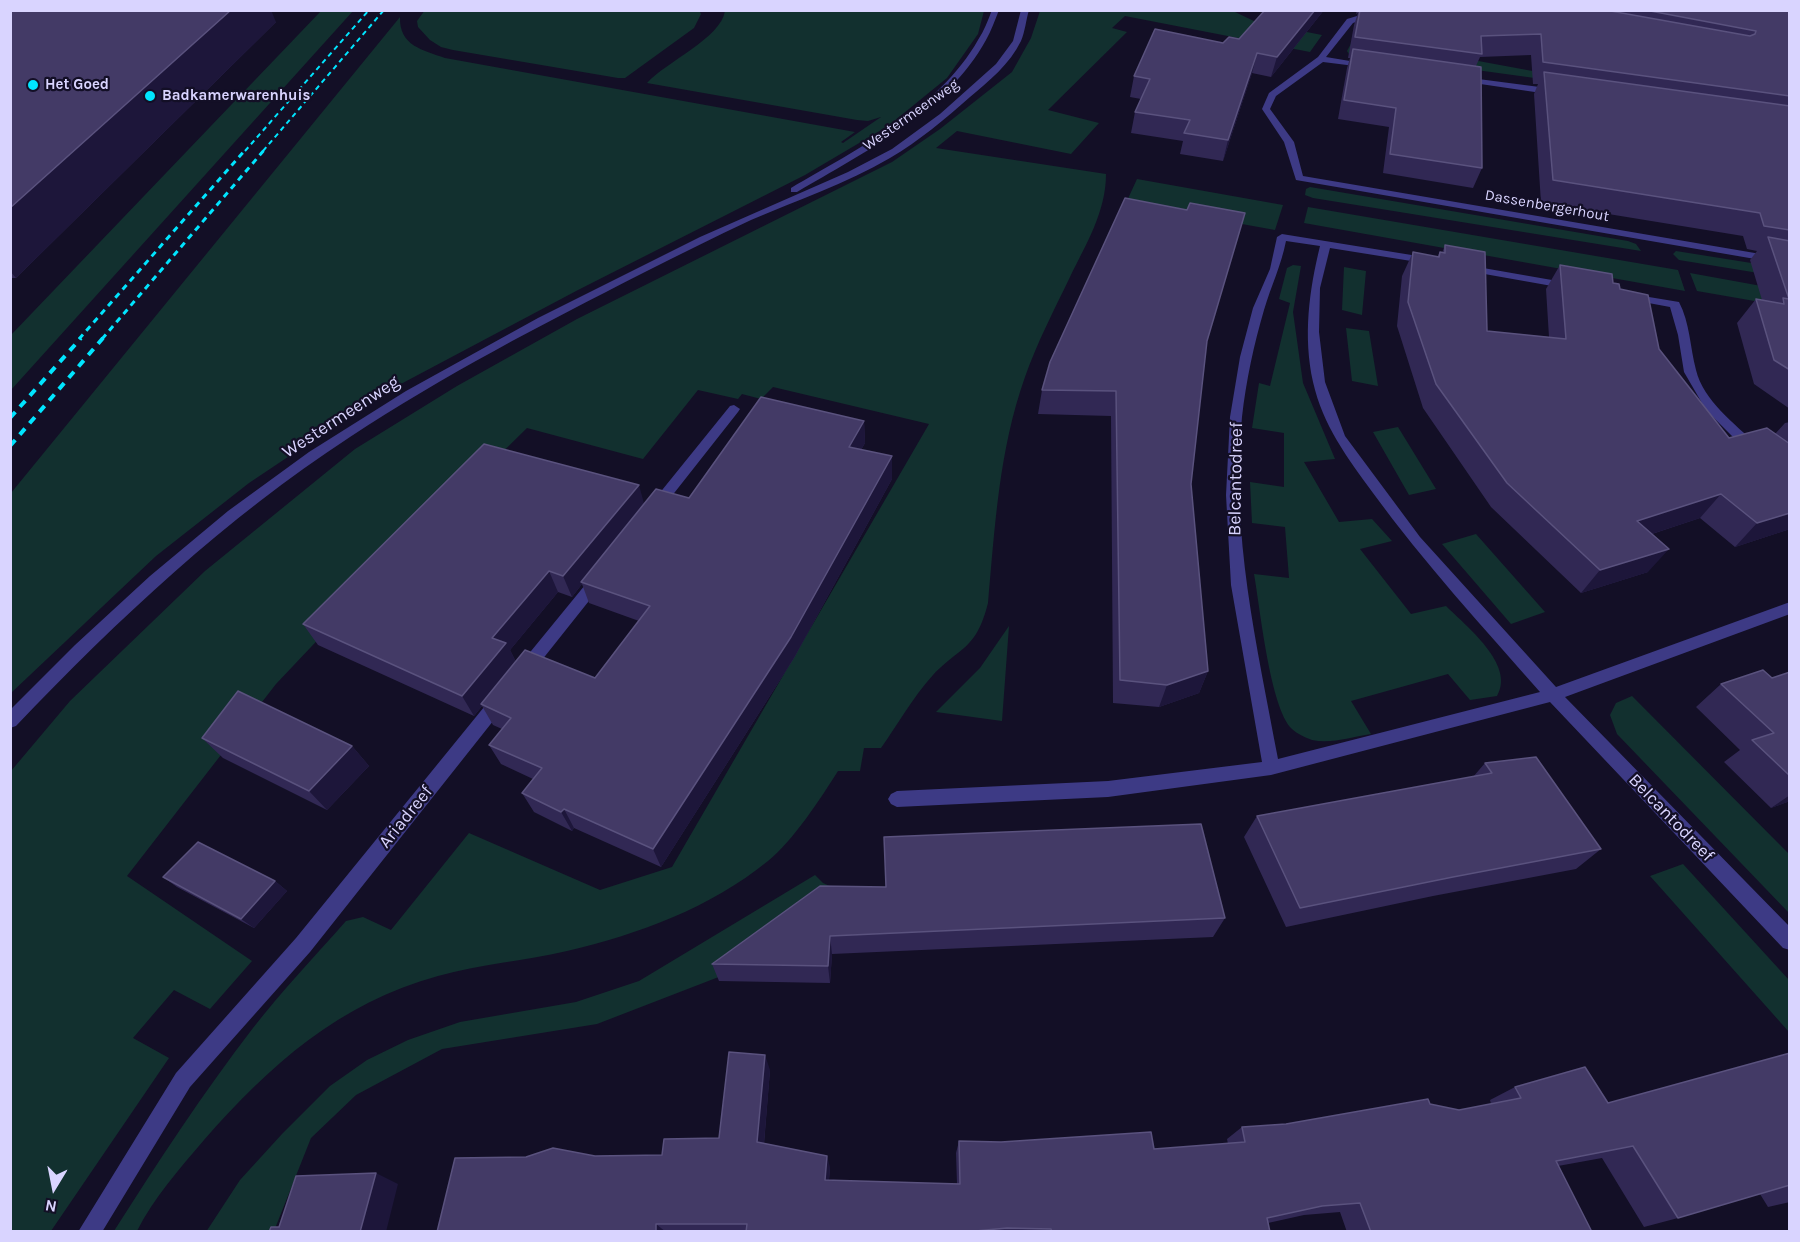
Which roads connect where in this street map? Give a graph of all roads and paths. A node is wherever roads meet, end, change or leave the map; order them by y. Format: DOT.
graph roads {
  1 [pos="996,10"];
  2 [pos="1024,10"];
  3 [pos="1387,10"];
  4 [pos="1321,59"];
  5 [pos="1380,68"];
  6 [pos="1450,77"];
  7 [pos="1566,94"];
  8 [pos="744,220"];
  9 [pos="1326,243"];
  10 [pos="1790,262"];
  11 [pos="1582,288"];
  12 [pos="1617,294"];
  13 [pos="734,410"];
  14 [pos="1758,453"];
  15 [pos="645,520"];
  16 [pos="608,566"];
  17 [pos="1790,608"];
  18 [pos="1553,694"];
  19 [pos="10,721"];
  20 [pos="1271,768"];
  21 [pos="897,799"];
  22 [pos="1790,941"];
  23 [pos="89,1232"];
  1 -- 8 [label="street, Westermeenweg"];
  2 -- 8 [label="street, Westermeenweg"];
  3 -- 4 [label="street"];
  4 -- 5 [label="street"];
  4 -- 10 [label="street, Dassenbergerhout"];
  6 -- 7 [label="street"];
  8 -- 19 [label="street, Westermeenweg"];
  9 -- 11 [label="street, Belcantodreef"];
  9 -- 18 [label="street, Belcantodreef"];
  9 -- 20 [label="street, Belcantodreef"];
  12 -- 14 [label="street"];
  13 -- 15 [label="street"];
  16 -- 23 [label="street, Ariadreef"];
  17 -- 18 [label="street"];
  18 -- 20 [label="street"];
  18 -- 22 [label="street, Belcantodreef"];
  20 -- 21 [label="street"];
}
